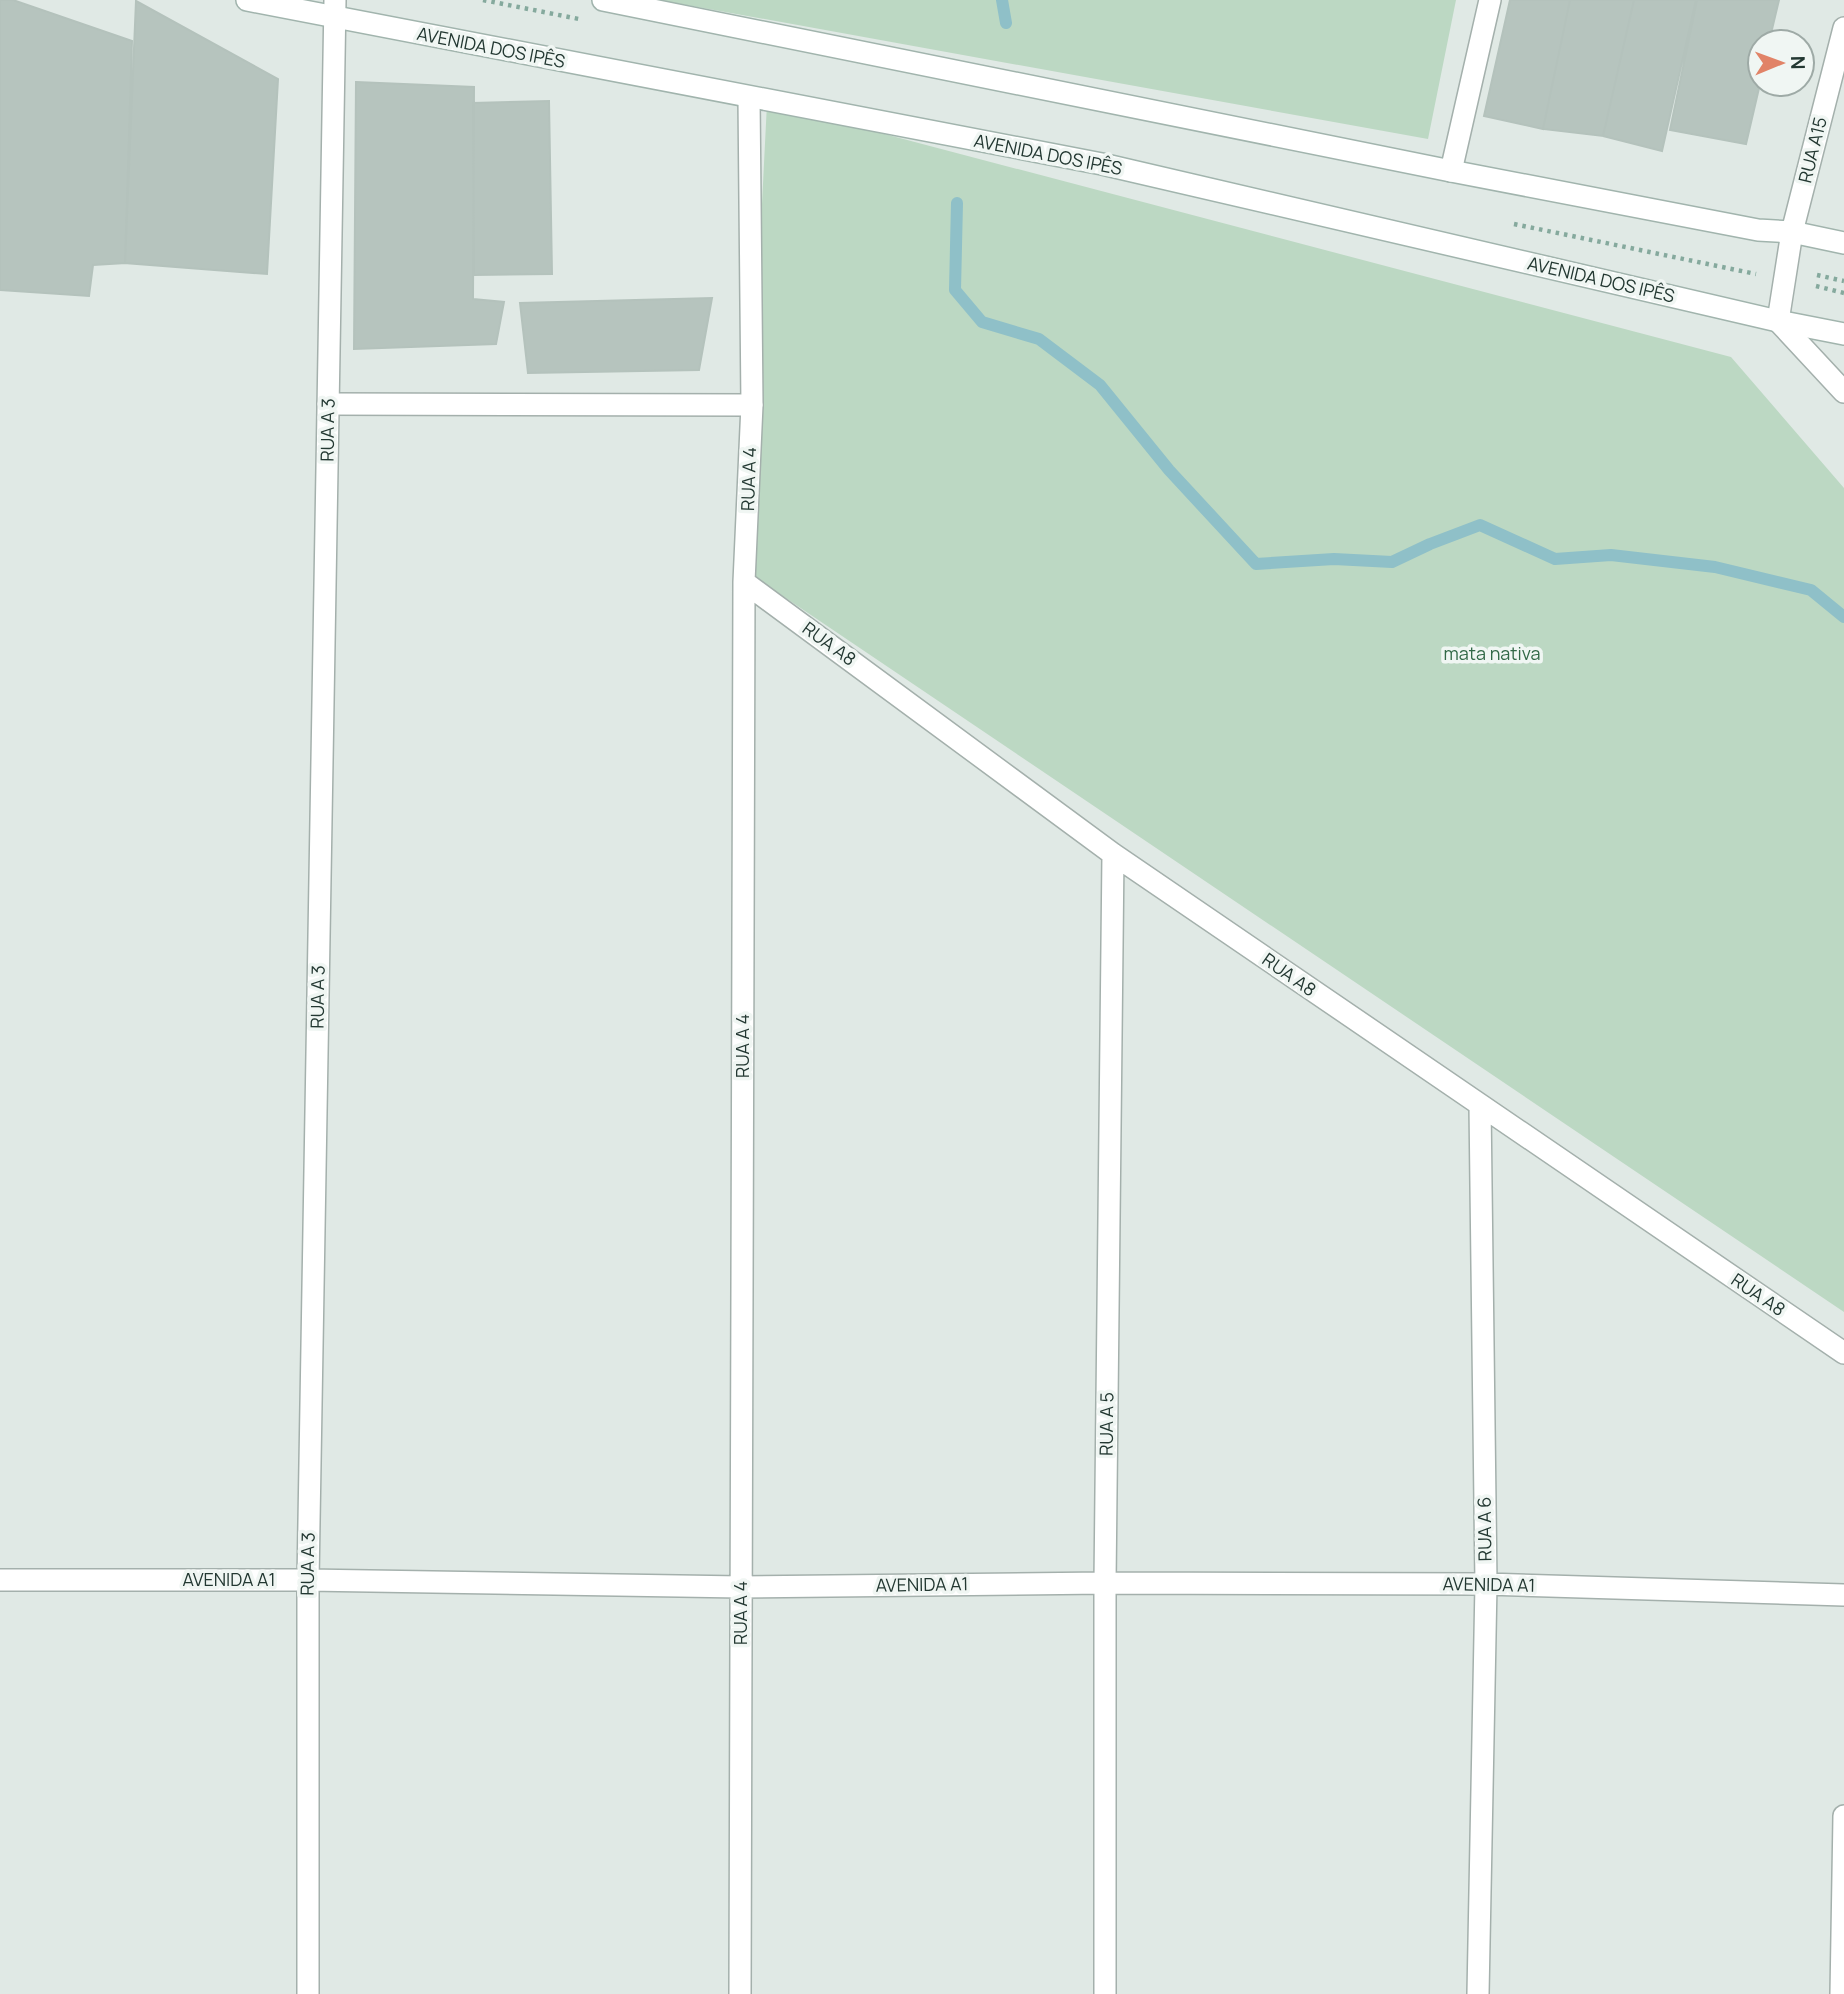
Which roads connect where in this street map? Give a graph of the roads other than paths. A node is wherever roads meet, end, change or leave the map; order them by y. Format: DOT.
graph roads {
  1 [pos="247,0"];
  2 [pos="603,0"];
  3 [pos="1490,0"];
  4 [pos="334,8"];
  5 [pos="1844,28"];
  6 [pos="749,98"];
  7 [pos="1451,171"];
  8 [pos="1792,232"];
  9 [pos="1844,243"];
  10 [pos="1778,321"];
  11 [pos="1844,334"];
  12 [pos="1844,392"];
  13 [pos="328,404"];
  14 [pos="752,405"];
  15 [pos="744,582"];
  16 [pos="1113,854"];
  17 [pos="1480,1105"];
  18 [pos="1844,1353"];
  19 [pos="0,1580"];
  20 [pos="308,1580"];
  21 [pos="1105,1583"];
  22 [pos="1486,1584"];
  23 [pos="741,1587"];
  24 [pos="1844,1595"];
  25 [pos="1844,1816"];
  26 [pos="308,1994"];
  27 [pos="740,1994"];
  28 [pos="1105,1994"];
  29 [pos="1478,1994"];
  30 [pos="1841,1994"];
  1 -- 4 [label="street, AVENIDA DOS IPÊS"];
  2 -- 7 [label="street"];
  3 -- 7 [label="street"];
  4 -- 6 [label="street, AVENIDA DOS IPÊS"];
  4 -- 13 [label="street, RUA A 3"];
  5 -- 8 [label="street, RUA A15"];
  6 -- 10 [label="street, AVENIDA DOS IPÊS"];
  6 -- 14 [label="street, RUA A 4"];
  7 -- 8 [label="street"];
  8 -- 9 [label="street"];
  8 -- 10 [label="street, RUA A15"];
  10 -- 11 [label="street, AVENIDA DOS IPÊS"];
  10 -- 12 [label="street"];
  13 -- 14 [label="street"];
  13 -- 20 [label="street, RUA A 3"];
  14 -- 15 [label="street, RUA A 4"];
  15 -- 16 [label="street, RUA A8"];
  15 -- 23 [label="street, RUA A 4"];
  16 -- 17 [label="street, RUA A8"];
  16 -- 21 [label="street, RUA A 5"];
  17 -- 18 [label="street, RUA A8"];
  17 -- 22 [label="street, RUA A 6"];
  19 -- 20 [label="street, AVENIDA A1"];
  20 -- 23 [label="street, AVENIDA A1"];
  20 -- 26 [label="street, RUA A 3"];
  21 -- 22 [label="street, AVENIDA A1"];
  21 -- 23 [label="street, AVENIDA A1"];
  21 -- 28 [label="street, RUA A 5"];
  22 -- 24 [label="street, AVENIDA A1"];
  22 -- 29 [label="street, RUA A 6"];
  23 -- 27 [label="street, RUA A 4"];
  25 -- 30 [label="street"];
}
